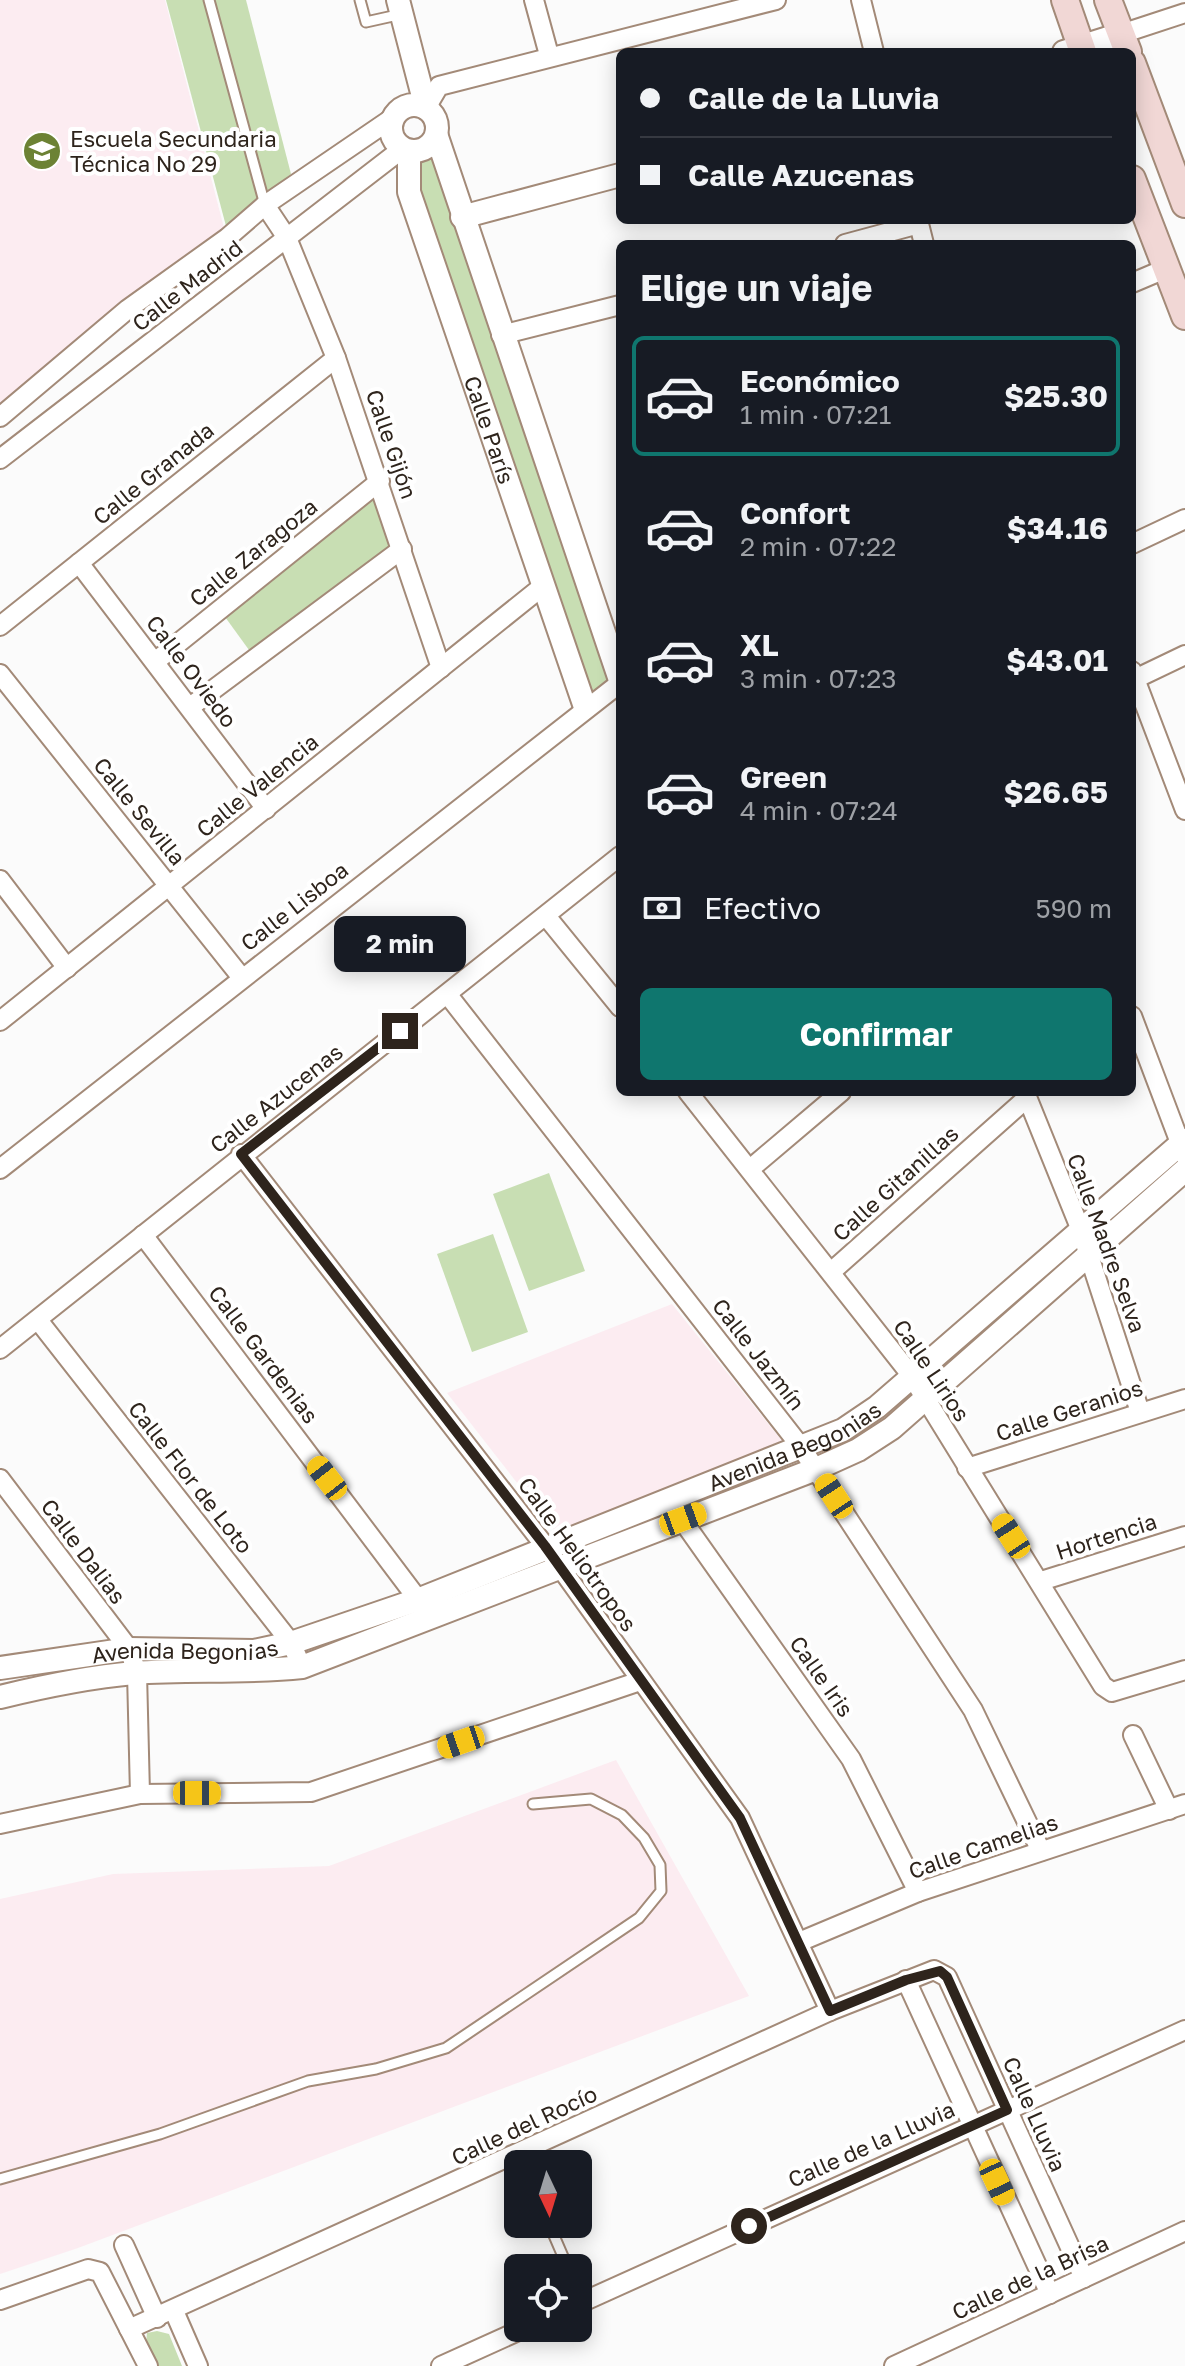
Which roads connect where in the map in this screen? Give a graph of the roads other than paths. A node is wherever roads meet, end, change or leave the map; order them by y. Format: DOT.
graph roads {
  1 [pos="209,0"];
  2 [pos="360,0"];
  3 [pos="534,0"];
  4 [pos="776,0"];
  5 [pos="861,0"];
  6 [pos="1065,0"];
  7 [pos="1108,0"];
  8 [pos="736,5"];
  9 [pos="400,7"];
  10 [pos="1185,13"];
  11 [pos="1124,43"];
  12 [pos="873,48"];
  13 [pos="1076,48"];
  14 [pos="1090,48"];
  15 [pos="549,55"];
  16 [pos="1136,74"];
  17 [pos="426,108"];
  18 [pos="394,117"];
  19 [pos="437,137"];
  20 [pos="405,150"];
  21 [pos="616,176"];
  22 [pos="1136,190"];
  23 [pos="1185,204"];
  24 [pos="265,205"];
  25 [pos="462,217"];
  26 [pos="911,224"];
  27 [pos="287,238"];
  28 [pos="858,240"];
  29 [pos="1165,269"];
  30 [pos="1136,281"];
  31 [pos="616,306"];
  32 [pos="1185,316"];
  33 [pos="501,335"];
  34 [pos="336,358"];
  35 [pos="0,417"];
  36 [pos="0,459"];
  37 [pos="380,481"];
  38 [pos="1185,519"];
  39 [pos="1136,542"];
  40 [pos="402,549"];
  41 [pos="79,563"];
  42 [pos="543,586"];
  43 [pos="0,626"];
  44 [pos="1185,655"];
  45 [pos="156,661"];
  46 [pos="441,668"];
  47 [pos="616,670"];
  48 [pos="0,674"];
  49 [pos="1136,674"];
  50 [pos="1136,683"];
  51 [pos="616,685"];
  52 [pos="190,707"];
  53 [pos="585,707"];
  54 [pos="1184,806"];
  55 [pos="266,809"];
  56 [pos="616,859"];
  57 [pos="0,880"];
  58 [pos="169,886"];
  59 [pos="546,916"];
  60 [pos="67,968"];
  61 [pos="242,978"];
  62 [pos="448,995"];
  63 [pos="616,1002"];
  64 [pos="0,1021"];
  65 [pos="1136,1026"];
  66 [pos="691,1096"];
  67 [pos="836,1096"];
  68 [pos="1025,1096"];
  69 [pos="1026,1096"];
  70 [pos="1184,1147"];
  71 [pos="241,1154"];
  72 [pos="0,1169"];
  73 [pos="750,1169"];
  74 [pos="1185,1170"];
  75 [pos="1080,1228"];
  76 [pos="143,1235"];
  77 [pos="1089,1254"];
  78 [pos="831,1272"];
  79 [pos="38,1320"];
  80 [pos="0,1349"];
  81 [pos="911,1375"];
  82 [pos="925,1398"];
  83 [pos="1185,1399"];
  84 [pos="1140,1412"];
  85 [pos="801,1447"];
  86 [pos="967,1468"];
  87 [pos="816,1469"];
  88 [pos="0,1479"];
  89 [pos="668,1500"];
  90 [pos="683,1519"];
  91 [pos="1185,1536"];
  92 [pos="545,1546"];
  93 [pos="560,1568"];
  94 [pos="1041,1581"];
  95 [pos="420,1599"];
  96 [pos="432,1619"];
  97 [pos="291,1643"];
  98 [pos="129,1649"];
  99 [pos="302,1667"];
  100 [pos="0,1668"];
  101 [pos="1185,1670"];
  102 [pos="137,1673"];
  103 [pos="640,1681"];
  104 [pos="1,1694"];
  105 [pos="1133,1735"];
  106 [pos="140,1794"];
  107 [pos="533,1804"];
  108 [pos="1177,1807"];
  109 [pos="0,1824"];
  110 [pos="1041,1851"];
  111 [pos="918,1892"];
  112 [pos="799,1942"];
  113 [pos="940,1971"];
  114 [pos="906,1980"];
  115 [pos="830,2011"];
  116 [pos="1185,2030"];
  117 [pos="1007,2110"];
  118 [pos="971,2125"];
  119 [pos="539,2150"];
  120 [pos="504,2166"];
  121 [pos="0,2179"];
  122 [pos="1185,2231"];
  123 [pos="124,2245"];
  124 [pos="1084,2278"];
  125 [pos="592,2294"];
  126 [pos="1050,2294"];
  127 [pos="0,2300"];
  128 [pos="165,2315"];
  129 [pos="129,2329"];
  130 [pos="504,2338"];
  131 [pos="148,2366"];
  132 [pos="198,2366"];
  133 [pos="441,2366"];
  134 [pos="894,2366"];
  1 -- 24 [label="lane"];
  2 -- 9 [label="lane"];
  3 -- 15 [label="street"];
  4 -- 8 [label="street"];
  5 -- 12 [label="street"];
  6 -- 13 [label="main road"];
  7 -- 11 [label="main road"];
  8 -- 15 [label="street"];
  9 -- 17 [label="street"];
  10 -- 11 [label="street"];
  11 -- 14 [label="street"];
  15 -- 17 [label="street"];
  16 -- 23 [label="main road"];
  17 -- 18 [label="street"];
  17 -- 19 [label="street"];
  18 -- 20 [label="street"];
  18 -- 24 [label="street, Calle Madrid"];
  19 -- 20 [label="street"];
  19 -- 25 [label="street, Calle París"];
  20 -- 27 [label="street, Calle Madrid"];
  20 -- 42 [label="street, Calle París"];
  21 -- 25 [label="street"];
  22 -- 29 [label="main road"];
  24 -- 27 [label="street, Calle Gijón"];
  24 -- 35 [label="street, Calle Madrid"];
  25 -- 33 [label="street, Calle París"];
  26 -- 28 [label="street"];
  27 -- 34 [label="street, Calle Gijón"];
  27 -- 36 [label="street, Calle Madrid"];
  29 -- 30 [label="street"];
  29 -- 32 [label="main road"];
  31 -- 33 [label="street"];
  33 -- 47 [label="street, Calle París"];
  34 -- 37 [label="street, Calle Gijón"];
  34 -- 41 [label="street, Calle Granada"];
  37 -- 40 [label="street, Calle Gijón"];
  37 -- 45 [label="street, Calle Zaragoza"];
  38 -- 39 [label="street"];
  40 -- 46 [label="street, Calle Gijón"];
  40 -- 52 [label="street"];
  41 -- 43 [label="street, Calle Granada"];
  41 -- 45 [label="street, Calle Oviedo"];
  42 -- 46 [label="street, Calle Valencia"];
  42 -- 53 [label="street, Calle París"];
  44 -- 49 [label="street"];
  45 -- 52 [label="street, Calle Oviedo"];
  46 -- 55 [label="street, Calle Valencia"];
  48 -- 58 [label="street, Calle Sevilla"];
  50 -- 54 [label="street"];
  51 -- 53 [label="street, Calle Lisboa"];
  52 -- 55 [label="street, Calle Oviedo"];
  53 -- 61 [label="street, Calle Lisboa"];
  55 -- 58 [label="street, Calle Valencia"];
  56 -- 59 [label="street, Calle Azucenas"];
  57 -- 60 [label="street"];
  58 -- 60 [label="street, Calle Valencia"];
  58 -- 61 [label="street, Calle Sevilla"];
  59 -- 62 [label="street, Calle Azucenas"];
  59 -- 63 [label="street"];
  60 -- 64 [label="street, Calle Valencia"];
  61 -- 72 [label="street, Calle Lisboa"];
  62 -- 71 [label="street, Calle Azucenas"];
  62 -- 85 [label="street, Calle Jazmín"];
  65 -- 70 [label="street"];
  66 -- 73 [label="street, Calle Lirios"];
  67 -- 73 [label="street"];
  68 -- 78 [label="street, Calle Gitanillas"];
  69 -- 75 [label="street, Calle Madre Selva"];
  70 -- 75 [label="street, Avenida Begonias"];
  71 -- 76 [label="street, Calle Azucenas"];
  71 -- 92 [label="street, Calle Heliotropos"];
  73 -- 78 [label="street, Calle Lirios"];
  74 -- 77 [label="street, Avenida Begonias"];
  75 -- 77 [label="street, Calle Madre Selva"];
  75 -- 81 [label="street, Avenida Begonias"];
  76 -- 79 [label="street, Calle Azucenas"];
  76 -- 95 [label="street, Calle Gardenias"];
  77 -- 82 [label="street, Avenida Begonias"];
  77 -- 84 [label="street, Calle Madre Selva"];
  78 -- 81 [label="street, Calle Lirios"];
  79 -- 80 [label="street, Calle Azucenas"];
  79 -- 97 [label="street, Calle Flor de Loto"];
  81 -- 82 [label="street, Calle Lirios"];
  81 -- 85 [label="street, Avenida Begonias"];
  82 -- 86 [label="street, Calle Lirios"];
  82 -- 87 [label="street, Avenida Begonias"];
  83 -- 84 [label="street, Calle Geranios"];
  84 -- 86 [label="street, Calle Geranios"];
  85 -- 87 [label="street, Calle Jazmín"];
  85 -- 89 [label="street, Avenida Begonias"];
  86 -- 94 [label="street, Calle Lirios"];
  87 -- 90 [label="street, Avenida Begonias"];
  87 -- 110 [label="street, Calle Jazmín"];
  88 -- 98 [label="street, Calle Dalias"];
  89 -- 90 [label="street, Calle Iris"];
  89 -- 92 [label="street, Avenida Begonias"];
  90 -- 93 [label="street, Avenida Begonias"];
  90 -- 111 [label="street, Calle Iris"];
  91 -- 94 [label="street, Hortencia"];
  92 -- 93 [label="street, Calle Heliotropos"];
  92 -- 95 [label="street, Avenida Begonias"];
  93 -- 96 [label="street, Avenida Begonias"];
  93 -- 103 [label="street, Calle Heliotropos"];
  94 -- 101 [label="street, Calle Lirios"];
  95 -- 96 [label="street, Calle Gardenias"];
  95 -- 97 [label="street, Avenida Begonias"];
  96 -- 99 [label="street, Avenida Begonias"];
  97 -- 98 [label="street, Avenida Begonias"];
  97 -- 99 [label="street, Calle Flor de Loto"];
  98 -- 100 [label="street, Avenida Begonias"];
  98 -- 102 [label="street, Calle Dalias"];
  99 -- 102 [label="street, Avenida Begonias"];
  102 -- 104 [label="street, Avenida Begonias"];
  102 -- 106 [label="street, Calle Dalias"];
  103 -- 106 [label="street"];
  103 -- 112 [label="street, Calle Heliotropos"];
  105 -- 108 [label="street"];
  106 -- 109 [label="street"];
  107 -- 121 [label="lane"];
  108 -- 110 [label="street, Calle Camelias"];
  110 -- 111 [label="street, Calle Camelias"];
  111 -- 112 [label="street, Calle Camelias"];
  112 -- 115 [label="street, Calle Heliotropos"];
  113 -- 114 [label="street, Calle del Rocío"];
  113 -- 117 [label="street, Calle Lluvia"];
  114 -- 115 [label="street, Calle del Rocío"];
  114 -- 118 [label="street"];
  115 -- 119 [label="street, Calle del Rocío"];
  116 -- 117 [label="street, Calle de la Lluvia"];
  117 -- 118 [label="street, Calle de la Lluvia"];
  117 -- 124 [label="street, Calle Lluvia"];
  118 -- 125 [label="street, Calle de la Lluvia"];
  118 -- 126 [label="street"];
  120 -- 128 [label="street, Calle del Rocío"];
  122 -- 124 [label="street, Calle de la Brisa"];
  123 -- 128 [label="street"];
  124 -- 126 [label="street, Calle de la Brisa"];
  126 -- 134 [label="street, Calle de la Brisa"];
  127 -- 129 [label="street"];
  128 -- 129 [label="street, Calle del Rocío"];
  128 -- 132 [label="street"];
  129 -- 131 [label="street"];
  130 -- 133 [label="street"];
}
